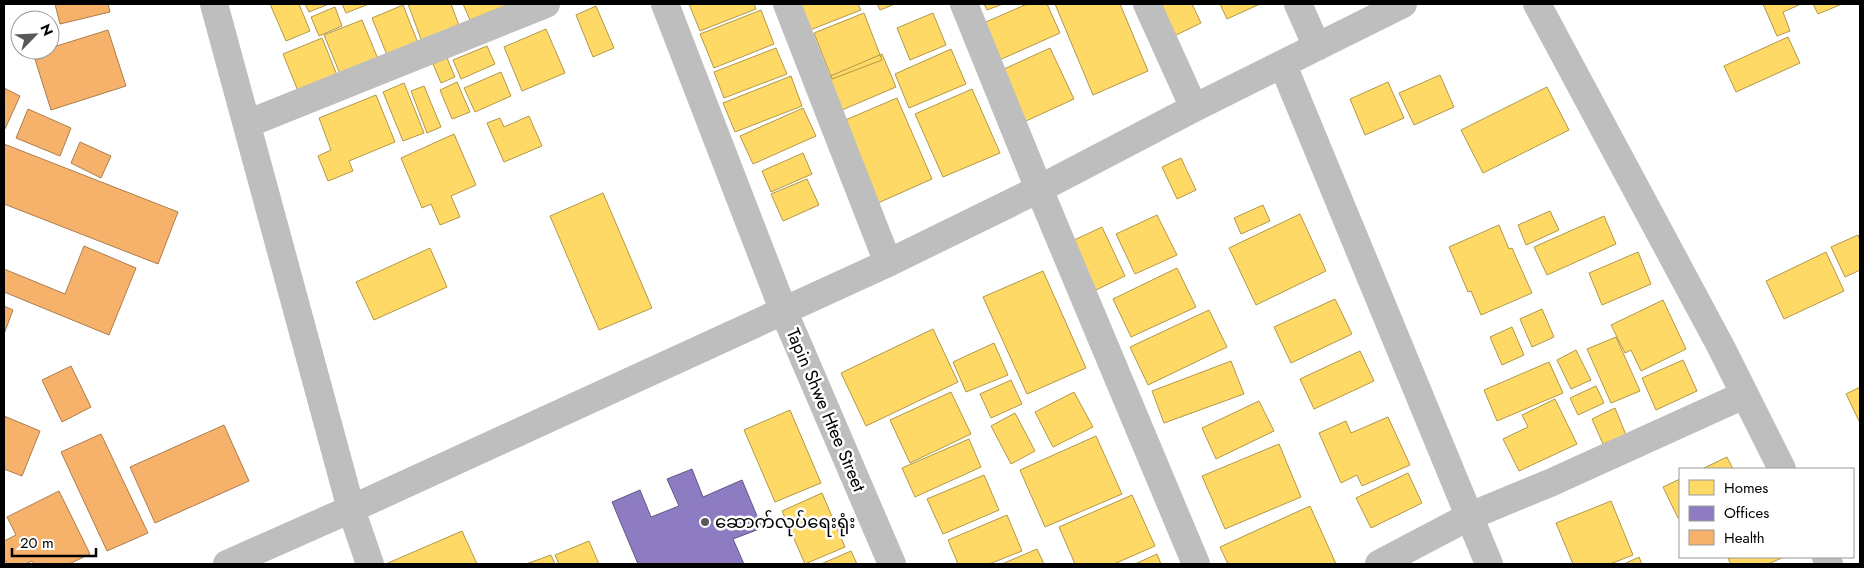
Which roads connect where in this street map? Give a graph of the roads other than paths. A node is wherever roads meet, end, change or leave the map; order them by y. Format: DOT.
graph roads {
  1 [pos="214,4"];
  2 [pos="546,4"];
  3 [pos="665,4"];
  4 [pos="788,4"];
  5 [pos="964,4"];
  6 [pos="1147,4"];
  7 [pos="1298,4"];
  8 [pos="1403,4"];
  9 [pos="1537,4"];
  10 [pos="1317,47"];
  11 [pos="1283,64"];
  12 [pos="1194,108"];
  13 [pos="247,124"];
  14 [pos="1039,189"];
  15 [pos="888,262"];
  16 [pos="784,312"];
  17 [pos="1744,395"];
  18 [pos="1781,468"];
  19 [pos="351,510"];
  20 [pos="1470,516"];
  21 [pos="227,564"];
  22 [pos="370,564"];
  23 [pos="892,564"];
  24 [pos="1196,564"];
  25 [pos="1379,564"];
  26 [pos="1490,564"];
  1 -- 13 [label="street"];
  2 -- 13 [label="street"];
  3 -- 16 [label="street, Tapin Shwe Htee Street"];
  4 -- 15 [label="street"];
  5 -- 14 [label="street"];
  6 -- 12 [label="street"];
  7 -- 10 [label="street"];
  8 -- 10 [label="street"];
  9 -- 17 [label="street"];
  10 -- 11 [label="street"];
  11 -- 12 [label="street"];
  11 -- 20 [label="street"];
  12 -- 14 [label="street"];
  13 -- 19 [label="street"];
  14 -- 15 [label="street"];
  14 -- 24 [label="street"];
  15 -- 16 [label="street"];
  16 -- 19 [label="street"];
  16 -- 23 [label="street, Tapin Shwe Htee Street"];
  17 -- 18 [label="street"];
  17 -- 20 [label="street"];
  19 -- 21 [label="street"];
  19 -- 22 [label="street"];
  20 -- 25 [label="street"];
  20 -- 26 [label="street"];
}
